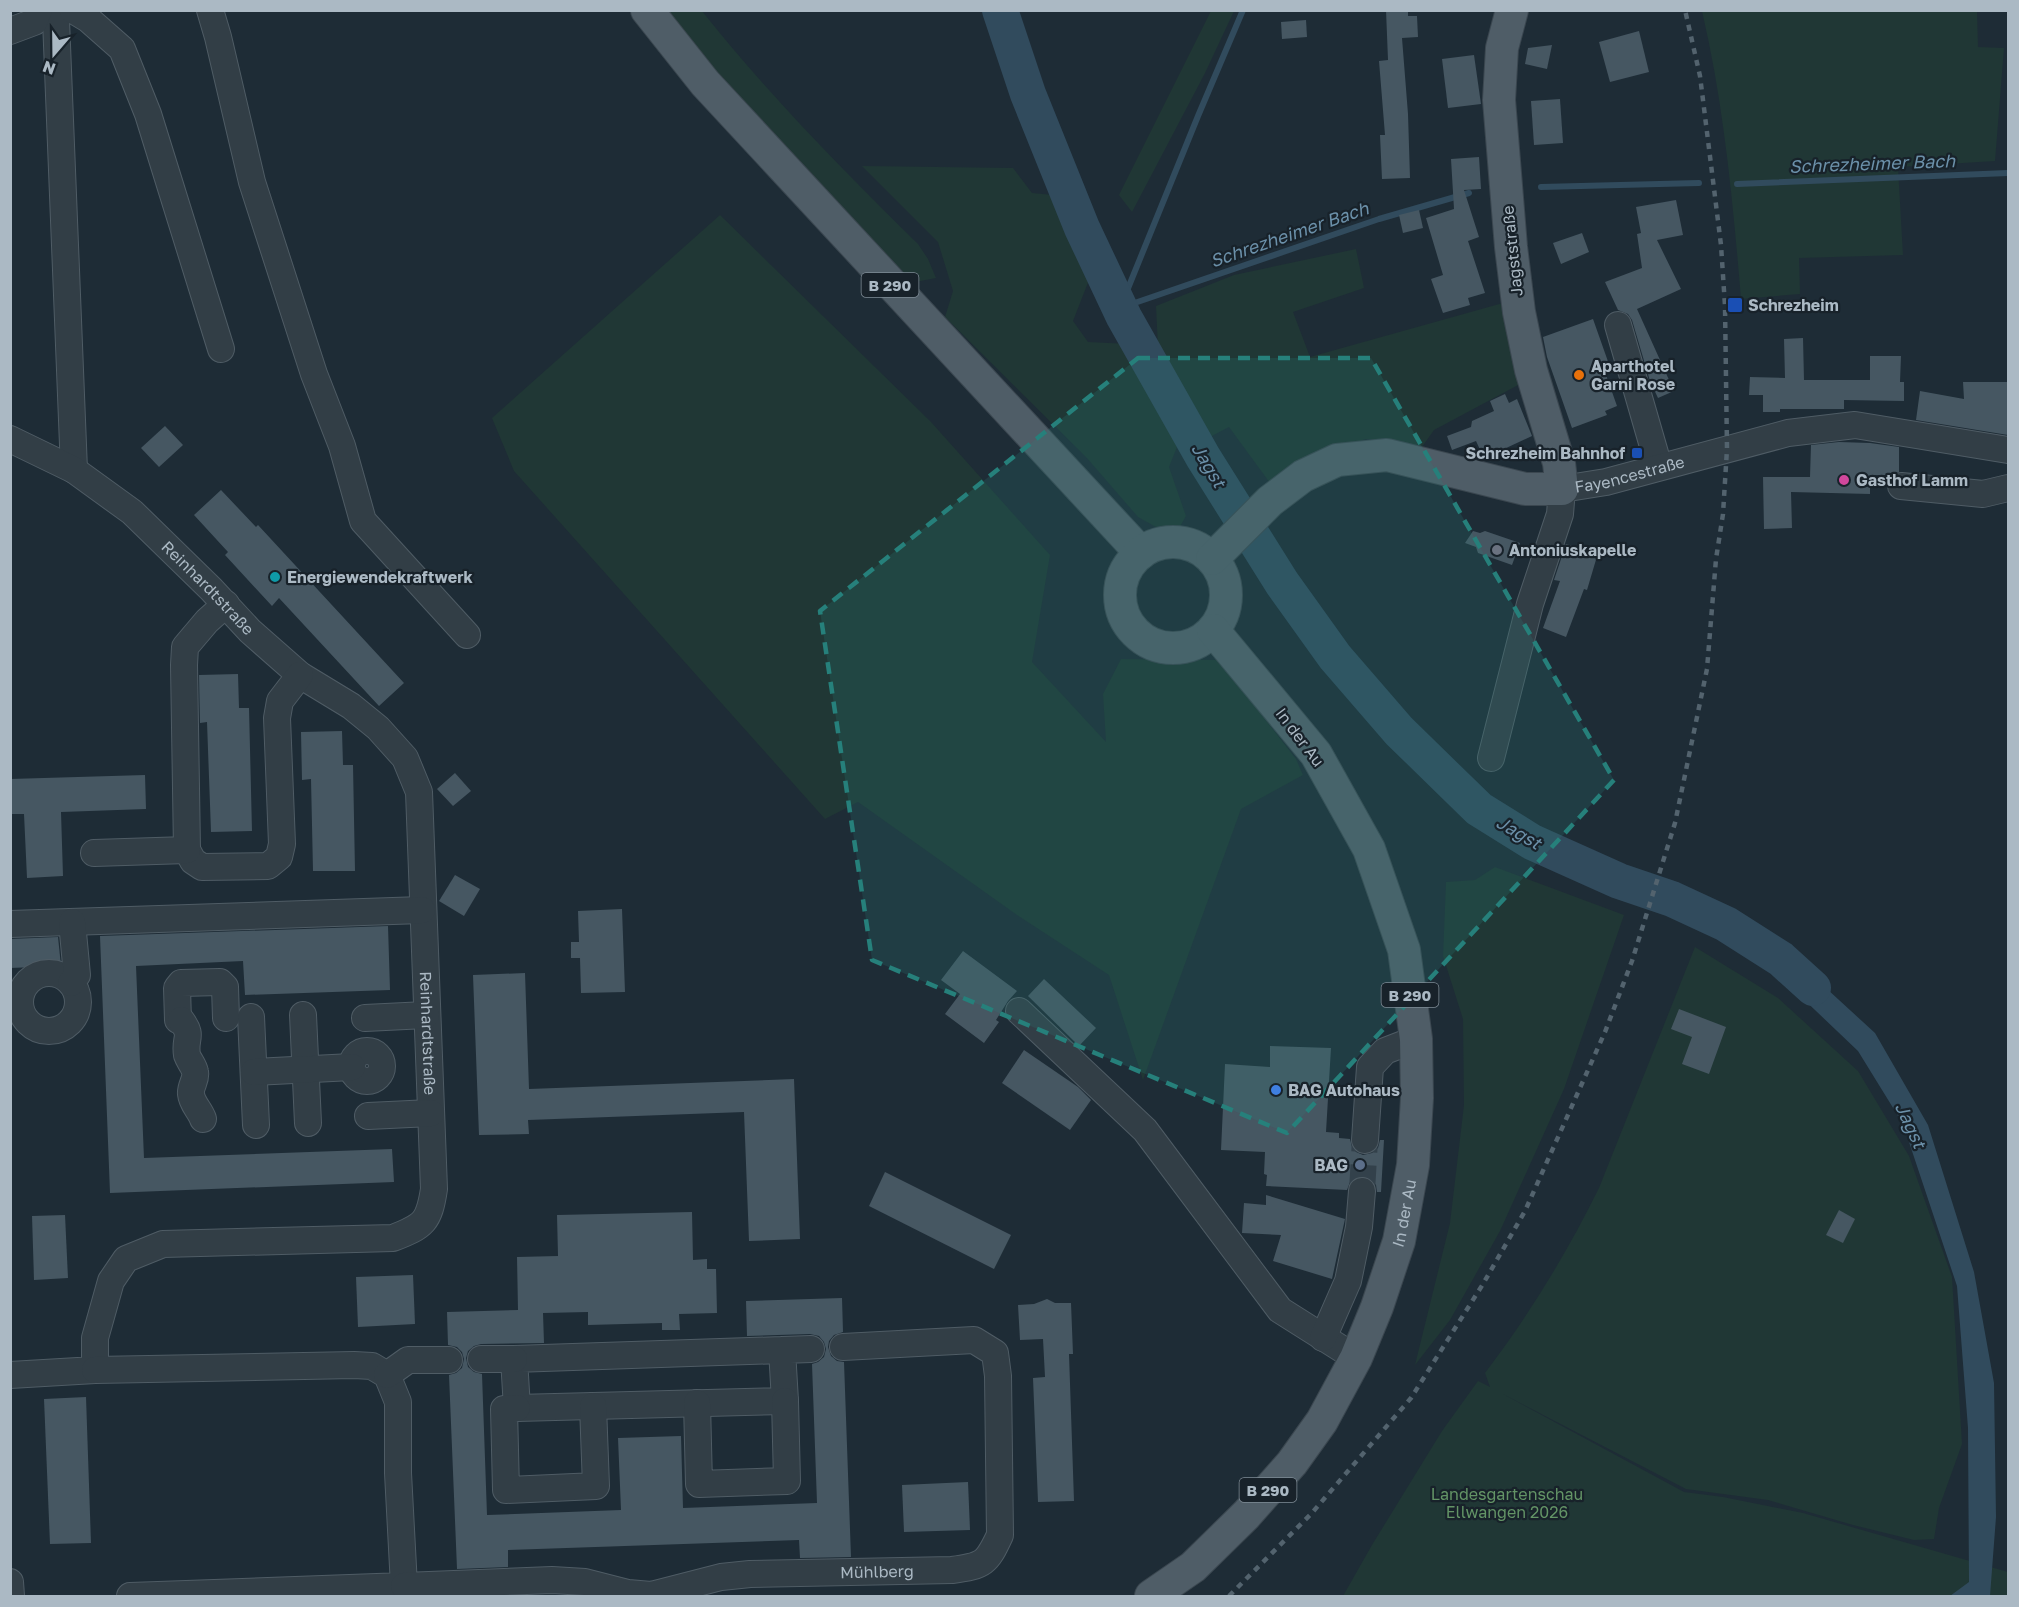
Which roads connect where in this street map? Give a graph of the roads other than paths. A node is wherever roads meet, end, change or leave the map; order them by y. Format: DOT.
graph roads {
  1 [pos="39,10"];
  2 [pos="60,10"];
  3 [pos="73,10"];
  4 [pos="210,10"];
  5 [pos="647,10"];
  6 [pos="1512,10"];
  7 [pos="10,32"];
  8 [pos="1618,325"];
  9 [pos="221,349"];
  10 [pos="10,439"];
  11 [pos="2008,450"];
  12 [pos="1659,467"];
  13 [pos="83,477"];
  14 [pos="1900,486"];
  15 [pos="2008,488"];
  16 [pos="1562,489"];
  17 [pos="1221,550"];
  18 [pos="1141,552"];
  19 [pos="226,604"];
  20 [pos="1213,630"];
  21 [pos="467,635"];
  22 [pos="300,675"];
  23 [pos="1491,758"];
  24 [pos="187,850"];
  25 [pos="94,853"];
  26 [pos="422,910"];
  27 [pos="72,922"];
  28 [pos="10,924"];
  29 [pos="71,983"];
  30 [pos="1019,1011"];
  31 [pos="303,1015"];
  32 [pos="426,1015"];
  33 [pos="365,1018"];
  34 [pos="1416,1039"];
  35 [pos="352,1067"];
  36 [pos="305,1069"];
  37 [pos="254,1071"];
  38 [pos="430,1113"];
  39 [pos="368,1116"];
  40 [pos="202,1119"];
  41 [pos="308,1123"];
  42 [pos="256,1125"];
  43 [pos="1365,1140"];
  44 [pos="1362,1191"];
  45 [pos="1323,1338"];
  46 [pos="843,1347"];
  47 [pos="811,1349"];
  48 [pos="782,1350"];
  49 [pos="1356,1358"];
  50 [pos="481,1359"];
  51 [pos="514,1359"];
  52 [pos="449,1360"];
  53 [pos="95,1370"];
  54 [pos="10,1375"];
  55 [pos="387,1375"];
  56 [pos="785,1401"];
  57 [pos="697,1403"];
  58 [pos="593,1406"];
  59 [pos="517,1408"];
  60 [pos="10,1582"];
  61 [pos="404,1586"];
  62 [pos="11,1596"];
  63 [pos="129,1596"];
  64 [pos="1151,1596"];
  1 -- 7 [label="street"];
  2 -- 13 [label="street"];
  3 -- 9 [label="street"];
  4 -- 21 [label="street"];
  5 -- 18 [label="main road, B 290"];
  6 -- 16 [label="main road, Jagststraße"];
  8 -- 12 [label="street"];
  10 -- 13 [label="street, Reinhardtstraße"];
  11 -- 12 [label="street, Fayencestraße"];
  12 -- 16 [label="street, Fayencestraße"];
  13 -- 19 [label="street, Reinhardtstraße"];
  14 -- 15 [label="street"];
  16 -- 17 [label="main road, Fayencestraße"];
  16 -- 23 [label="street"];
  17 -- 18 [label="main road"];
  17 -- 20 [label="main road"];
  18 -- 20 [label="main road"];
  19 -- 22 [label="street, Reinhardtstraße"];
  19 -- 24 [label="street"];
  20 -- 34 [label="main road, In der Au / B 290"];
  22 -- 24 [label="street"];
  22 -- 26 [label="street, Reinhardtstraße"];
  24 -- 25 [label="street"];
  26 -- 27 [label="street"];
  26 -- 32 [label="street, Reinhardtstraße"];
  27 -- 28 [label="street"];
  27 -- 29 [label="street"];
  30 -- 45 [label="street"];
  31 -- 36 [label="street"];
  32 -- 33 [label="street"];
  32 -- 38 [label="street, Reinhardtstraße"];
  34 -- 43 [label="street"];
  34 -- 49 [label="main road, In der Au / B 290"];
  35 -- 36 [label="street"];
  36 -- 37 [label="street"];
  36 -- 41 [label="street"];
  37 -- 40 [label="street"];
  37 -- 42 [label="street"];
  38 -- 39 [label="street"];
  38 -- 53 [label="street, Reinhardtstraße"];
  44 -- 45 [label="street"];
  45 -- 49 [label="street"];
  46 -- 61 [label="street, Mühlberg"];
  47 -- 48 [label="street"];
  48 -- 51 [label="street"];
  48 -- 56 [label="street"];
  49 -- 64 [label="main road, B 290"];
  50 -- 51 [label="street"];
  51 -- 59 [label="street"];
  52 -- 55 [label="street"];
  53 -- 54 [label="street"];
  53 -- 55 [label="street"];
  55 -- 61 [label="street"];
  56 -- 57 [label="street"];
  56 -- 57 [label="street"];
  57 -- 58 [label="street"];
  58 -- 59 [label="street"];
  58 -- 59 [label="street"];
  60 -- 62 [label="street"];
  61 -- 63 [label="street"];
}
